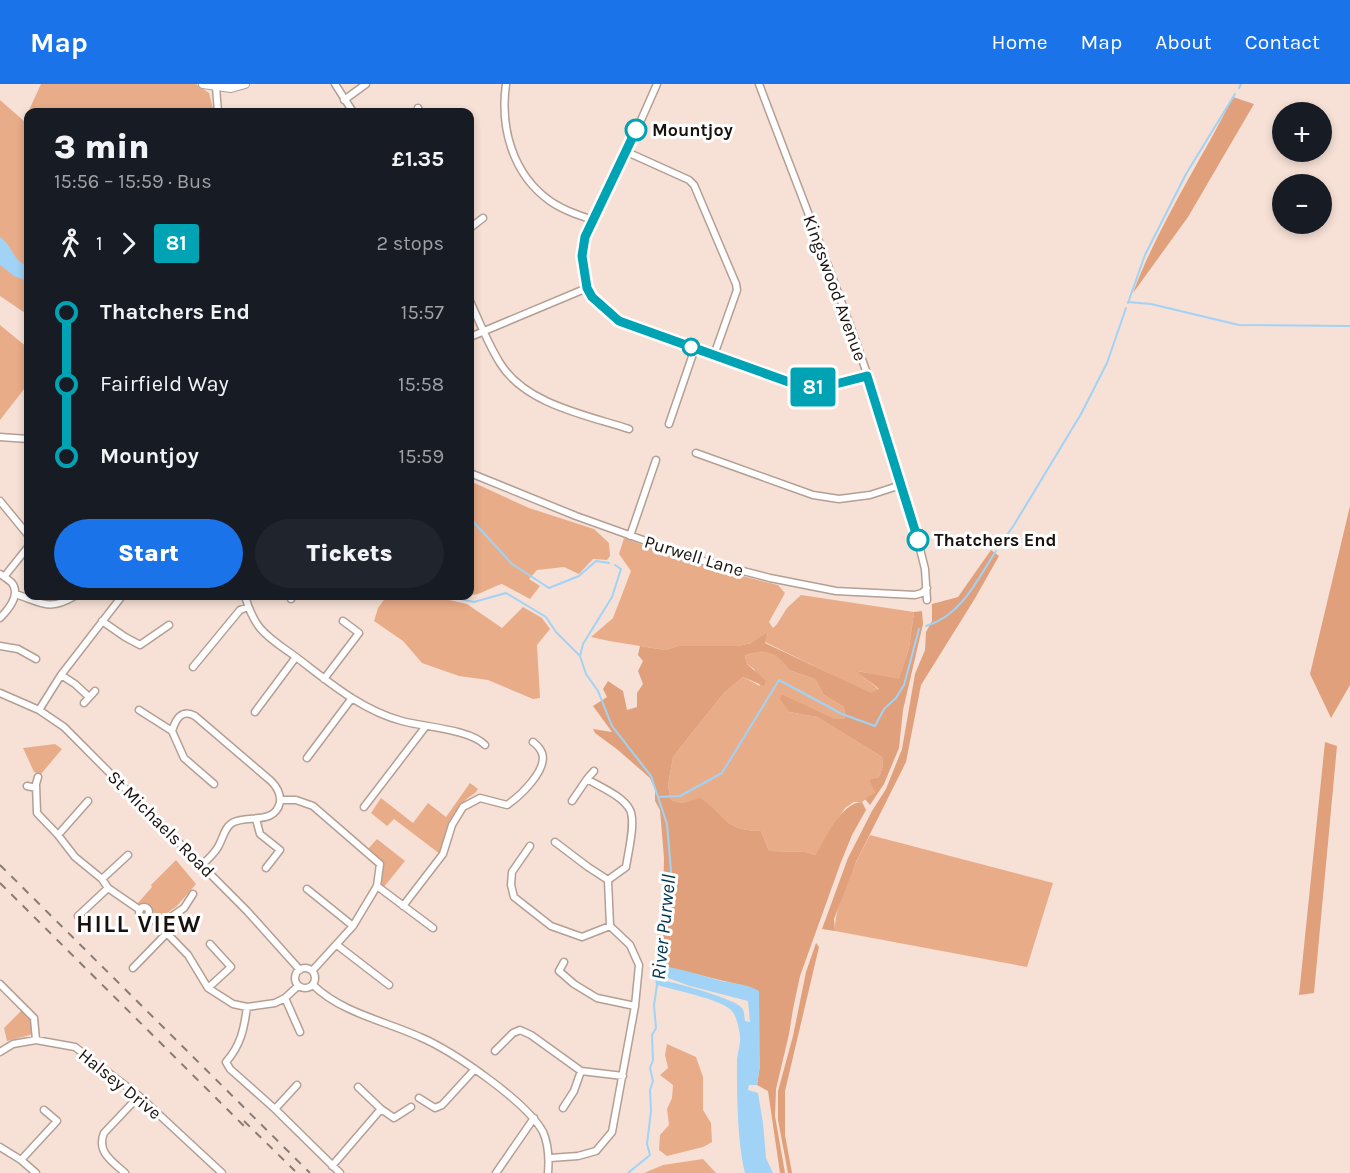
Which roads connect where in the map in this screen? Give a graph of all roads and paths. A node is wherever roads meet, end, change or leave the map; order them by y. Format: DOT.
graph roads {
  1 [pos="203,84"];
  2 [pos="245,84"];
  3 [pos="335,84"];
  4 [pos="366,84"];
  5 [pos="506,84"];
  6 [pos="759,84"];
  7 [pos="655,85"];
  8 [pos="216,87"];
  9 [pos="344,100"];
  10 [pos="218,108"];
  11 [pos="349,108"];
  12 [pos="627,152"];
  13 [pos="483,218"];
  14 [pos="593,220"];
  15 [pos="474,225"];
  16 [pos="587,288"];
  17 [pos="474,310"];
  18 [pos="484,331"];
  19 [pos="474,335"];
  20 [pos="695,348"];
  21 [pos="714,355"];
  22 [pos="867,376"];
  23 [pos="669,424"];
  24 [pos="629,429"];
  25 [pos="0,437"];
  26 [pos="24,439"];
  27 [pos="696,453"];
  28 [pos="656,460"];
  29 [pos="474,475"];
  30 [pos="901,484"];
  31 [pos="0,501"];
  32 [pos="24,528"];
  33 [pos="630,536"];
  34 [pos="24,551"];
  35 [pos="2,575"];
  36 [pos="927,588"];
  37 [pos="15,594"];
  38 [pos="24,597"];
  39 [pos="32,600"];
  40 [pos="67,600"];
  41 [pos="119,600"];
  42 [pos="246,600"];
  43 [pos="927,600"];
  44 [pos="248,607"];
  45 [pos="0,618"];
  46 [pos="102,621"];
  47 [pos="343,621"];
  48 [pos="169,625"];
  49 [pos="140,645"];
  50 [pos="0,646"];
  51 [pos="137,653"];
  52 [pos="296,657"];
  53 [pos="36,659"];
  54 [pos="193,667"];
  55 [pos="61,675"];
  56 [pos="324,679"];
  57 [pos="95,691"];
  58 [pos="0,693"];
  59 [pos="352,698"];
  60 [pos="39,710"];
  61 [pos="139,710"];
  62 [pos="255,712"];
  63 [pos="426,726"];
  64 [pos="172,730"];
  65 [pos="533,741"];
  66 [pos="484,745"];
  67 [pos="307,758"];
  68 [pos="594,771"];
  69 [pos="38,777"];
  70 [pos="587,779"];
  71 [pos="214,784"];
  72 [pos="27,786"];
  73 [pos="36,788"];
  74 [pos="280,800"];
  75 [pos="88,801"];
  76 [pos="572,801"];
  77 [pos="364,807"];
  78 [pos="256,819"];
  79 [pos="58,835"];
  80 [pos="555,842"];
  81 [pos="530,846"];
  82 [pos="128,855"];
  83 [pos="202,865"];
  84 [pos="266,868"];
  85 [pos="102,879"];
  86 [pos="608,880"];
  87 [pos="377,886"];
  88 [pos="108,888"];
  89 [pos="307,889"];
  90 [pos="193,894"];
  91 [pos="403,906"];
  92 [pos="78,916"];
  93 [pos="159,925"];
  94 [pos="353,926"];
  95 [pos="610,926"];
  96 [pos="433,928"];
  97 [pos="168,932"];
  98 [pos="210,944"];
  99 [pos="337,945"];
  100 [pos="564,962"];
  101 [pos="133,968"];
  102 [pos="300,970"];
  103 [pos="312,971"];
  104 [pos="0,984"];
  105 [pos="313,985"];
  106 [pos="389,985"];
  107 [pos="298,986"];
  108 [pos="208,988"];
  109 [pos="285,998"];
  110 [pos="635,1006"];
  111 [pos="247,1007"];
  112 [pos="300,1032"];
  113 [pos="36,1040"];
  114 [pos="495,1051"];
  115 [pos="0,1052"];
  116 [pos="475,1069"];
  117 [pos="581,1071"];
  118 [pos="623,1076"];
  119 [pos="297,1085"];
  120 [pos="358,1088"];
  121 [pos="139,1096"];
  122 [pos="419,1098"];
  123 [pos="411,1107"];
  124 [pos="563,1108"];
  125 [pos="275,1109"];
  126 [pos="381,1109"];
  127 [pos="44,1110"];
  128 [pos="534,1118"];
  129 [pos="0,1147"];
  130 [pos="550,1158"];
  131 [pos="21,1160"];
  132 [pos="332,1166"];
  133 [pos="36,1173"];
  134 [pos="124,1173"];
  135 [pos="222,1173"];
  136 [pos="340,1173"];
  137 [pos="496,1173"];
  138 [pos="548,1173"];
  1 -- 8 [label="street"];
  2 -- 8 [label="street"];
  3 -- 9 [label="street"];
  4 -- 9 [label="street"];
  5 -- 14 [label="street"];
  6 -- 22 [label="street, Kingswood Avenue"];
  7 -- 12 [label="street"];
  8 -- 10 [label="street"];
  9 -- 11 [label="street"];
  12 -- 14 [label="street"];
  12 -- 21 [label="street"];
  13 -- 15 [label="street"];
  14 -- 16 [label="street"];
  16 -- 18 [label="street"];
  16 -- 20 [label="street"];
  17 -- 18 [label="street"];
  18 -- 19 [label="street"];
  18 -- 24 [label="street"];
  20 -- 21 [label="street"];
  20 -- 23 [label="street"];
  21 -- 22 [label="street"];
  22 -- 30 [label="street, Kingswood Avenue"];
  25 -- 26 [label="street"];
  27 -- 30 [label="street"];
  28 -- 33 [label="street"];
  29 -- 33 [label="street, Purwell Lane"];
  30 -- 36 [label="street, Kingswood Avenue"];
  31 -- 32 [label="street"];
  33 -- 36 [label="street, Purwell Lane"];
  34 -- 35 [label="street"];
  35 -- 37 [label="street"];
  36 -- 43 [label="street, Kingswood Avenue"];
  37 -- 38 [label="street"];
  37 -- 45 [label="street"];
  39 -- 40 [label="street"];
  41 -- 46 [label="street"];
  42 -- 44 [label="street"];
  44 -- 52 [label="street"];
  44 -- 54 [label="street"];
  46 -- 49 [label="street"];
  46 -- 55 [label="street"];
  47 -- 56 [label="street"];
  48 -- 49 [label="street"];
  49 -- 51 [label="street"];
  50 -- 53 [label="street"];
  52 -- 56 [label="street"];
  52 -- 62 [label="street"];
  55 -- 57 [label="street"];
  55 -- 60 [label="street"];
  56 -- 59 [label="street"];
  58 -- 60 [label="street, St Michaels Road"];
  59 -- 63 [label="street"];
  59 -- 67 [label="street"];
  60 -- 83 [label="street, St Michaels Road"];
  61 -- 64 [label="street"];
  63 -- 66 [label="street"];
  63 -- 77 [label="street"];
  64 -- 71 [label="street"];
  64 -- 74 [label="street"];
  65 -- 91 [label="street"];
  68 -- 70 [label="street"];
  69 -- 73 [label="street"];
  70 -- 76 [label="street"];
  70 -- 86 [label="street"];
  72 -- 73 [label="street"];
  73 -- 79 [label="street"];
  74 -- 78 [label="street"];
  74 -- 87 [label="street"];
  75 -- 79 [label="street"];
  78 -- 83 [label="street"];
  78 -- 84 [label="street"];
  79 -- 85 [label="street"];
  80 -- 86 [label="street"];
  81 -- 95 [label="street"];
  82 -- 85 [label="street"];
  83 -- 102 [label="street, St Michaels Road"];
  85 -- 88 [label="street"];
  86 -- 95 [label="street"];
  87 -- 91 [label="street"];
  87 -- 94 [label="street"];
  88 -- 92 [label="street"];
  88 -- 93 [label="street"];
  89 -- 94 [label="street"];
  90 -- 93 [label="street"];
  91 -- 96 [label="street"];
  93 -- 97 [label="street"];
  94 -- 99 [label="street"];
  95 -- 110 [label="street"];
  97 -- 101 [label="street"];
  97 -- 108 [label="street"];
  98 -- 108 [label="street"];
  99 -- 103 [label="street"];
  99 -- 106 [label="street"];
  100 -- 110 [label="street"];
  102 -- 103 [label="street"];
  102 -- 107 [label="street"];
  103 -- 105 [label="street"];
  104 -- 113 [label="street"];
  105 -- 107 [label="street"];
  105 -- 116 [label="street"];
  107 -- 109 [label="street"];
  108 -- 111 [label="street"];
  109 -- 111 [label="street"];
  109 -- 112 [label="street"];
  110 -- 118 [label="street"];
  111 -- 125 [label="street"];
  113 -- 115 [label="street, Halsey Drive"];
  113 -- 121 [label="street, Halsey Drive"];
  114 -- 117 [label="street"];
  116 -- 122 [label="street"];
  116 -- 128 [label="street"];
  117 -- 118 [label="street"];
  117 -- 124 [label="street"];
  118 -- 130 [label="street"];
  119 -- 125 [label="street"];
  120 -- 126 [label="street"];
  121 -- 134 [label="street"];
  121 -- 135 [label="street, Halsey Drive"];
  123 -- 126 [label="street"];
  125 -- 132 [label="street"];
  126 -- 132 [label="street"];
  127 -- 131 [label="street"];
  128 -- 130 [label="street"];
  128 -- 137 [label="street"];
  129 -- 131 [label="street"];
  130 -- 138 [label="street"];
  131 -- 133 [label="street"];
  132 -- 136 [label="street"];
}
